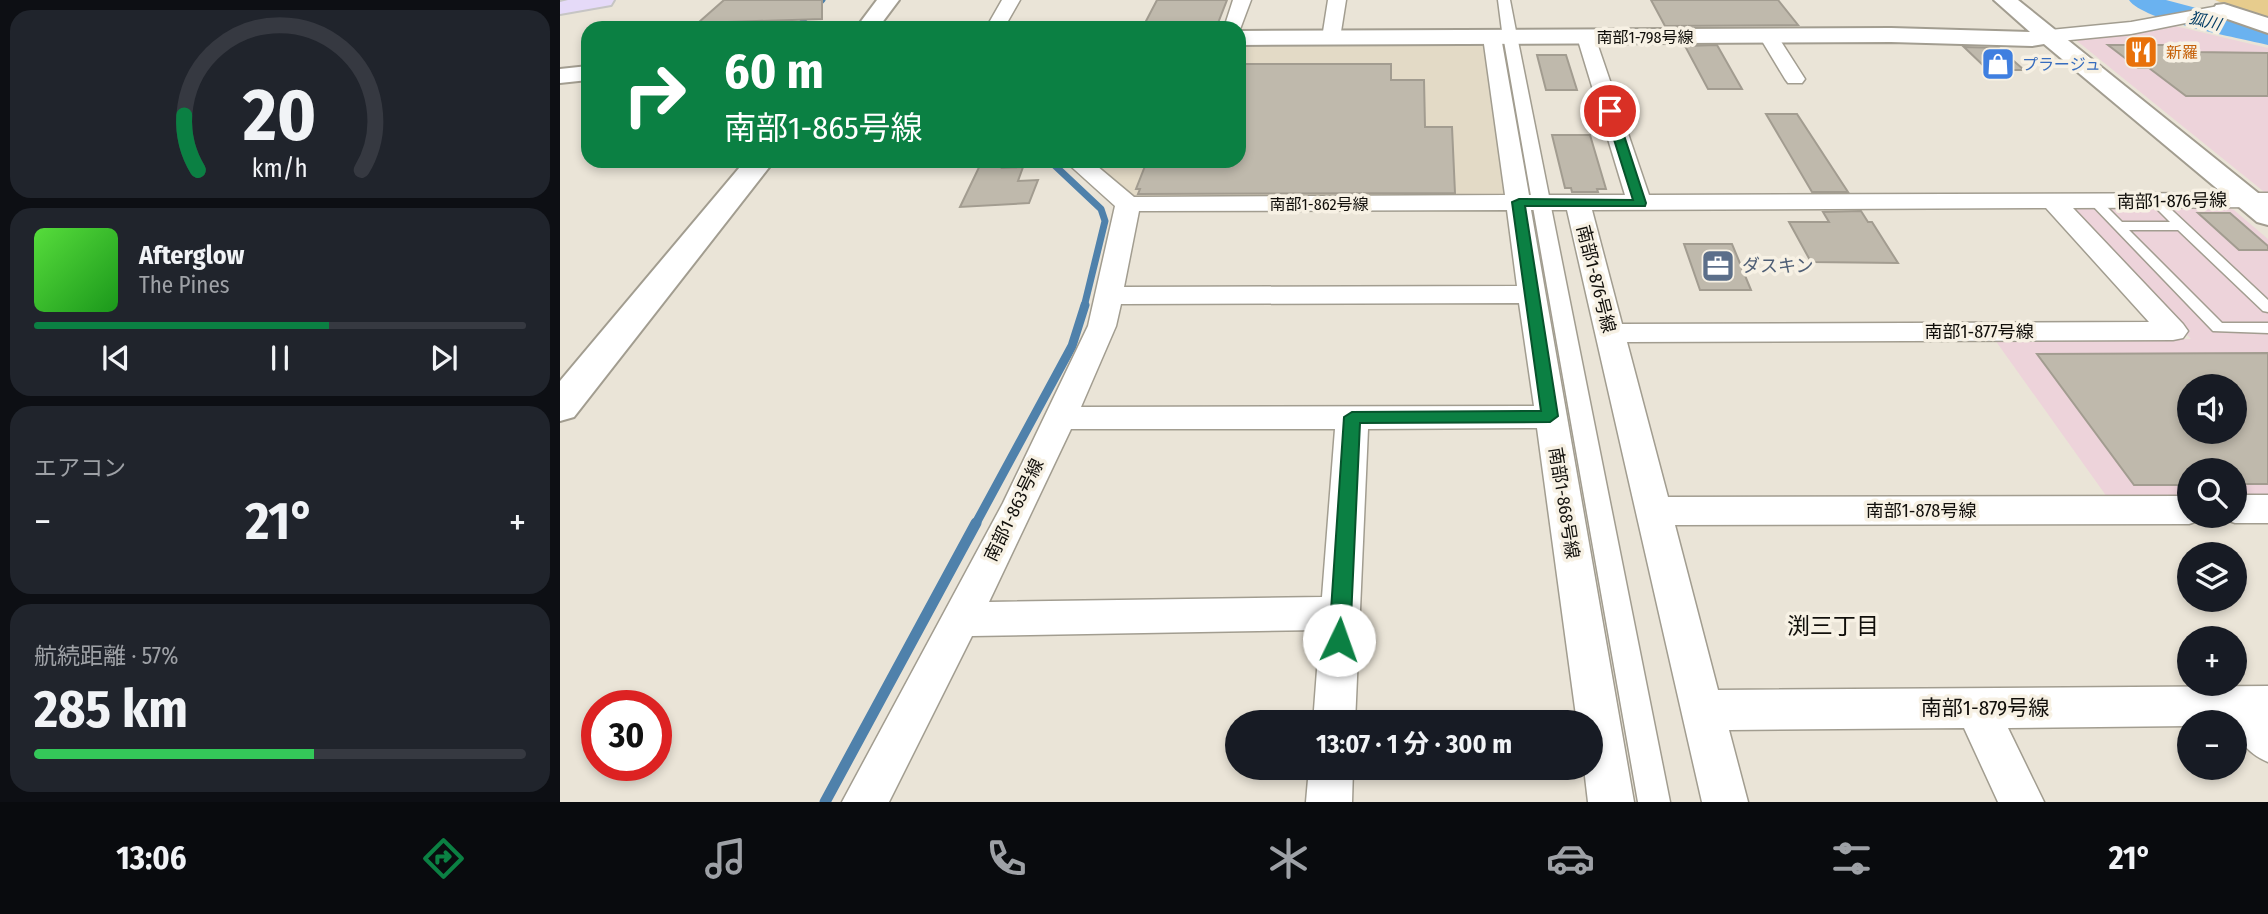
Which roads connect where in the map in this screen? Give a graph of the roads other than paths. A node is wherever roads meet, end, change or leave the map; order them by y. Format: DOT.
graph roads {
  1 [pos="603,0"];
  2 [pos="888,0"];
  3 [pos="1011,0"];
  4 [pos="1242,0"];
  5 [pos="1336,0"];
  6 [pos="1504,0"];
  7 [pos="2006,0"];
  8 [pos="560,8"];
  9 [pos="2212,8"];
  10 [pos="872,21"];
  11 [pos="999,21"];
  12 [pos="1235,21"];
  13 [pos="2268,26"];
  14 [pos="1504,36"];
  15 [pos="1768,36"];
  16 [pos="2050,36"];
  17 [pos="1586,37"];
  18 [pos="1246,38"];
  19 [pos="1331,38"];
  20 [pos="581,74"];
  21 [pos="560,76"];
  22 [pos="1795,79"];
  23 [pos="754,168"];
  24 [pos="1085,168"];
  25 [pos="2155,201"];
  26 [pos="1534,202"];
  27 [pos="2054,202"];
  28 [pos="2095,202"];
  29 [pos="1578,203"];
  30 [pos="1640,203"];
  31 [pos="1128,205"];
  32 [pos="2262,206"];
  33 [pos="2118,226"];
  34 [pos="2181,226"];
  35 [pos="1531,294"];
  36 [pos="1110,296"];
  37 [pos="2268,308"];
  38 [pos="2268,328"];
  39 [pos="1610,333"];
  40 [pos="560,407"];
  41 [pos="1550,416"];
  42 [pos="1352,417"];
  43 [pos="1058,418"];
  44 [pos="2247,509"];
  45 [pos="2268,509"];
  46 [pos="2177,510"];
  47 [pos="1654,512"];
  48 [pos="1341,613"];
  49 [pos="959,619"];
  50 [pos="2256,706"];
  51 [pos="1976,708"];
  52 [pos="1335,710"];
  53 [pos="1702,710"];
  54 [pos="2268,741"];
  55 [pos="1330,780"];
  56 [pos="865,802"];
  57 [pos="1329,802"];
  58 [pos="1611,802"];
  59 [pos="1654,802"];
  60 [pos="1725,802"];
  61 [pos="2021,802"];
  1 -- 8 [label="main road"];
  2 -- 10 [label="street"];
  3 -- 11 [label="street"];
  4 -- 12 [label="street"];
  5 -- 19 [label="street"];
  6 -- 14 [label="street"];
  7 -- 16 [label="street"];
  9 -- 13 [label="street"];
  9 -- 16 [label="street"];
  14 -- 17 [label="street, 南部1-798号線"];
  14 -- 19 [label="street, 南部1-798号線"];
  14 -- 26 [label="street, 南部1-868号線"];
  15 -- 16 [label="street, 南部1-798号線"];
  15 -- 17 [label="street, 南部1-798号線"];
  15 -- 22 [label="street"];
  16 -- 32 [label="street"];
  17 -- 30 [label="street"];
  18 -- 19 [label="street, 南部1-798号線"];
  20 -- 21 [label="street"];
  23 -- 40 [label="street"];
  24 -- 31 [label="street"];
  25 -- 28 [label="street, 南部1-876号線"];
  25 -- 32 [label="street, 南部1-876号線"];
  25 -- 34 [label="lane"];
  26 -- 29 [label="street, 南部1-862号線"];
  26 -- 31 [label="street, 南部1-862号線"];
  26 -- 35 [label="street, 南部1-868号線"];
  26 -- 59 [label="street"];
  27 -- 28 [label="street, 南部1-876号線"];
  27 -- 30 [label="street, 南部1-876号線"];
  27 -- 39 [label="street, 南部1-877号線"];
  28 -- 33 [label="lane"];
  29 -- 30 [label="street, 南部1-876号線"];
  29 -- 39 [label="street, 南部1-876号線"];
  31 -- 36 [label="street, 南部1-863号線"];
  33 -- 34 [label="lane"];
  33 -- 38 [label="lane"];
  34 -- 37 [label="lane"];
  35 -- 36 [label="street"];
  35 -- 41 [label="street, 南部1-868号線"];
  36 -- 43 [label="street, 南部1-863号線"];
  39 -- 47 [label="street, 南部1-876号線"];
  41 -- 42 [label="street"];
  41 -- 58 [label="street, 南部1-868号線"];
  42 -- 43 [label="street"];
  42 -- 48 [label="street"];
  43 -- 49 [label="street, 南部1-863号線"];
  44 -- 45 [label="street"];
  46 -- 47 [label="street, 南部1-878号線"];
  47 -- 53 [label="street, 南部1-876号線"];
  48 -- 49 [label="street"];
  48 -- 52 [label="street"];
  49 -- 56 [label="street, 南部1-863号線"];
  50 -- 51 [label="street, 南部1-879号線"];
  50 -- 54 [label="street"];
  51 -- 53 [label="street, 南部1-879号線"];
  51 -- 61 [label="street"];
  53 -- 60 [label="street, 南部1-876号線"];
  55 -- 57 [label="street"];
}
